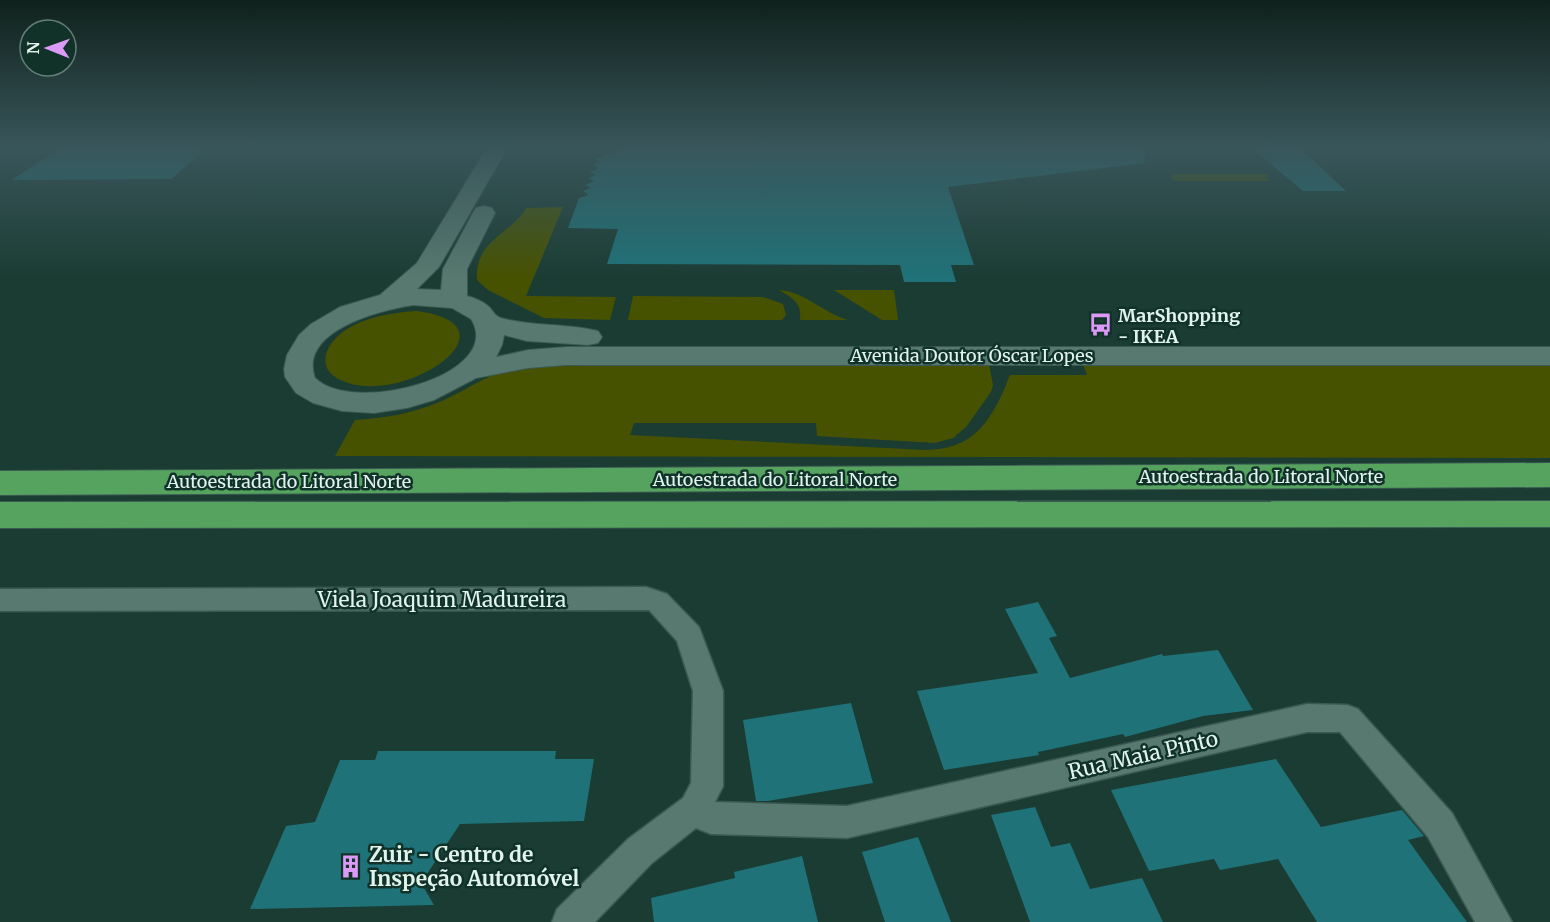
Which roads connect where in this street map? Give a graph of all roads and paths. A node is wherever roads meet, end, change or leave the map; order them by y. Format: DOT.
graph roads {
  1 [pos="472,191"];
  2 [pos="496,191"];
  3 [pos="390,300"];
  4 [pos="454,300"];
  5 [pos="489,323"];
  6 [pos="1550,338"];
  7 [pos="1550,356"];
  8 [pos="467,371"];
  9 [pos="1550,475"];
  10 [pos="0,483"];
  11 [pos="1550,514"];
  12 [pos="0,515"];
  13 [pos="0,600"];
  14 [pos="694,809"];
  15 [pos="570,922"];
  16 [pos="1494,922"];
  1 -- 3 [label="main road"];
  2 -- 4 [label="main road"];
  3 -- 4 [label="main road"];
  3 -- 8 [label="main road"];
  4 -- 5 [label="main road"];
  5 -- 6 [label="main road, Avenida Doutor Óscar Lopes"];
  5 -- 8 [label="main road"];
  7 -- 8 [label="main road, Avenida Doutor Óscar Lopes"];
  9 -- 10 [label="highway, Autoestrada do Litoral Norte"];
  11 -- 12 [label="highway, Autoestrada do Litoral Norte"];
  13 -- 14 [label="street, Viela Joaquim Madureira"];
  14 -- 15 [label="street"];
  14 -- 16 [label="street, Rua Maia Pinto"];
}
